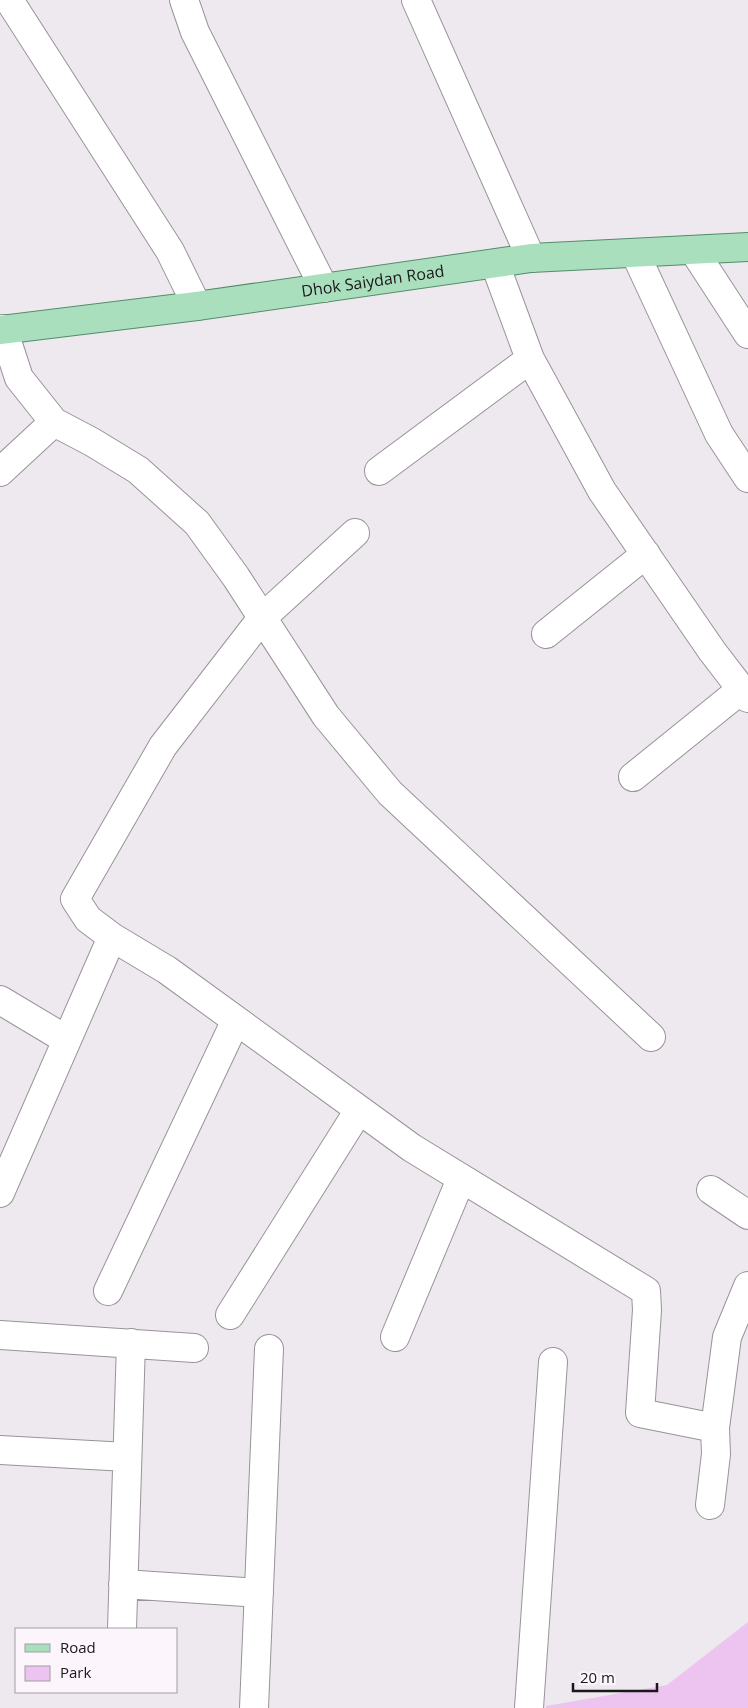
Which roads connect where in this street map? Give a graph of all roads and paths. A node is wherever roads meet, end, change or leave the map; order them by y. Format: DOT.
graph roads {
  1 [pos="9,0"];
  2 [pos="184,0"];
  3 [pos="416,0"];
  4 [pos="748,247"];
  5 [pos="694,251"];
  6 [pos="635,253"];
  7 [pos="531,258"];
  8 [pos="495,264"];
  9 [pos="324,288"];
  10 [pos="197,306"];
  11 [pos="2,330"];
  12 [pos="748,334"];
  13 [pos="530,359"];
  14 [pos="54,422"];
  15 [pos="379,471"];
  16 [pos="0,472"];
  17 [pos="748,478"];
  18 [pos="355,533"];
  19 [pos="646,554"];
  20 [pos="262,618"];
  21 [pos="546,634"];
  22 [pos="745,693"];
  23 [pos="633,777"];
  24 [pos="112,937"];
  25 [pos="0,1000"];
  26 [pos="236,1020"];
  27 [pos="651,1037"];
  28 [pos="67,1040"];
  29 [pos="359,1110"];
  30 [pos="9,1148"];
  31 [pos="461,1179"];
  32 [pos="711,1190"];
  33 [pos="0,1193"];
  34 [pos="748,1215"];
  35 [pos="748,1286"];
  36 [pos="108,1292"];
  37 [pos="230,1315"];
  38 [pos="0,1335"];
  39 [pos="395,1337"];
  40 [pos="131,1343"];
  41 [pos="194,1348"];
  42 [pos="269,1349"];
  43 [pos="553,1362"];
  44 [pos="715,1428"];
  45 [pos="0,1450"];
  46 [pos="128,1457"];
  47 [pos="710,1505"];
  48 [pos="123,1584"];
  49 [pos="258,1593"];
  50 [pos="122,1628"];
  51 [pos="254,1708"];
  52 [pos="529,1708"];
  1 -- 10 [label="street"];
  2 -- 9 [label="street"];
  3 -- 7 [label="street"];
  4 -- 5 [label="main road, Dhok Saiydan Road"];
  5 -- 6 [label="main road, Dhok Saiydan Road"];
  5 -- 12 [label="street"];
  6 -- 7 [label="main road, Dhok Saiydan Road"];
  6 -- 17 [label="street"];
  7 -- 8 [label="main road, Dhok Saiydan Road"];
  8 -- 9 [label="main road, Dhok Saiydan Road"];
  8 -- 13 [label="street"];
  9 -- 10 [label="main road, Dhok Saiydan Road"];
  10 -- 11 [label="main road, Dhok Saiydan Road"];
  11 -- 14 [label="street"];
  13 -- 15 [label="street"];
  13 -- 19 [label="street"];
  14 -- 16 [label="street"];
  14 -- 20 [label="street"];
  18 -- 20 [label="street"];
  19 -- 21 [label="street"];
  19 -- 22 [label="street"];
  20 -- 24 [label="street"];
  20 -- 27 [label="street"];
  22 -- 23 [label="street"];
  24 -- 26 [label="street"];
  24 -- 28 [label="street"];
  25 -- 28 [label="street"];
  26 -- 29 [label="street"];
  26 -- 36 [label="street"];
  28 -- 30 [label="street"];
  29 -- 31 [label="street"];
  29 -- 37 [label="street"];
  30 -- 33 [label="street"];
  31 -- 39 [label="street"];
  31 -- 44 [label="street"];
  32 -- 34 [label="street"];
  35 -- 44 [label="street"];
  38 -- 40 [label="street"];
  40 -- 41 [label="street"];
  40 -- 46 [label="street"];
  42 -- 49 [label="street"];
  43 -- 52 [label="street"];
  44 -- 47 [label="street"];
  45 -- 46 [label="street"];
  46 -- 48 [label="street"];
  48 -- 49 [label="street"];
  48 -- 50 [label="street"];
  49 -- 51 [label="street"];
}
